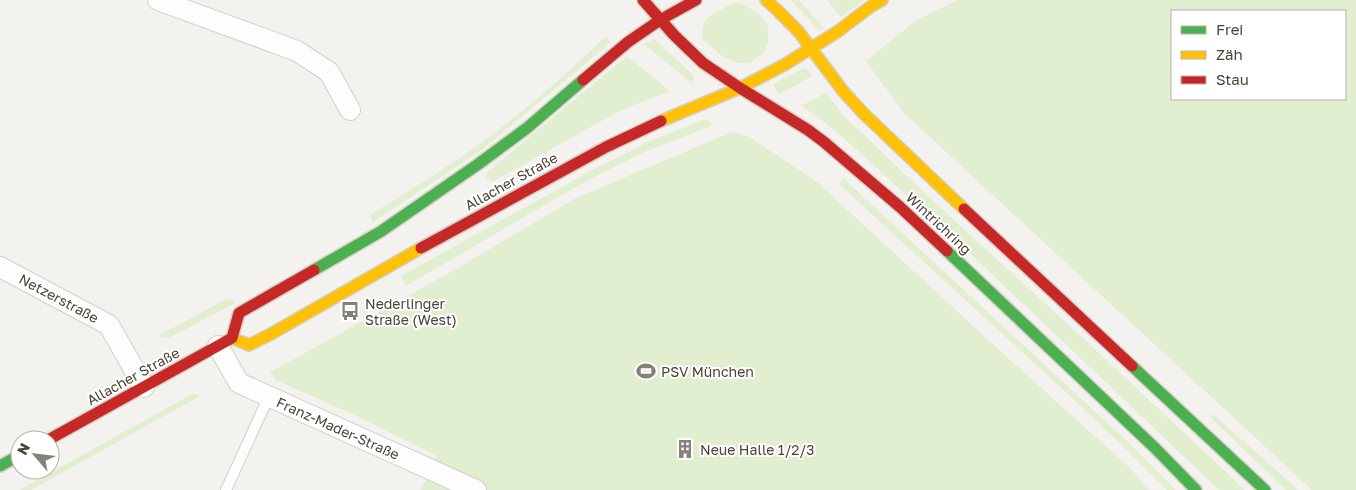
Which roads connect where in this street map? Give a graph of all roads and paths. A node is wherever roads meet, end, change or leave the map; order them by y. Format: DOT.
graph roads {
  1 [pos="158,0"];
  2 [pos="642,0"];
  3 [pos="696,0"];
  4 [pos="766,0"];
  5 [pos="882,0"];
  6 [pos="660,20"];
  7 [pos="812,48"];
  8 [pos="740,88"];
  9 [pos="350,110"];
  10 [pos="0,267"];
  11 [pos="225,342"];
  12 [pos="144,387"];
  13 [pos="269,396"];
  14 [pos="60,433"];
  15 [pos="226,490"];
  16 [pos="476,490"];
  17 [pos="1196,490"];
  18 [pos="1265,490"];
  1 -- 9 [label="street"];
  2 -- 6 [label="main road, Wintrichring"];
  3 -- 6 [label="main road, Allacher Straße"];
  4 -- 7 [label="main road, Wintrichring"];
  5 -- 7 [label="main road, Allacher Straße"];
  6 -- 8 [label="main road, Wintrichring"];
  6 -- 11 [label="main road, Allacher Straße"];
  7 -- 8 [label="main road, Allacher Straße"];
  7 -- 18 [label="main road, Wintrichring"];
  8 -- 11 [label="main road, Allacher Straße"];
  8 -- 17 [label="main road, Wintrichring"];
  10 -- 12 [label="street, Netzerstraße"];
  11 -- 12 [label="main road, Allacher Straße"];
  11 -- 13 [label="street, Franz-Mader-Straße"];
  12 -- 14 [label="main road, Allacher Straße"];
  13 -- 15 [label="lane"];
  13 -- 16 [label="street, Franz-Mader-Straße"];
}
